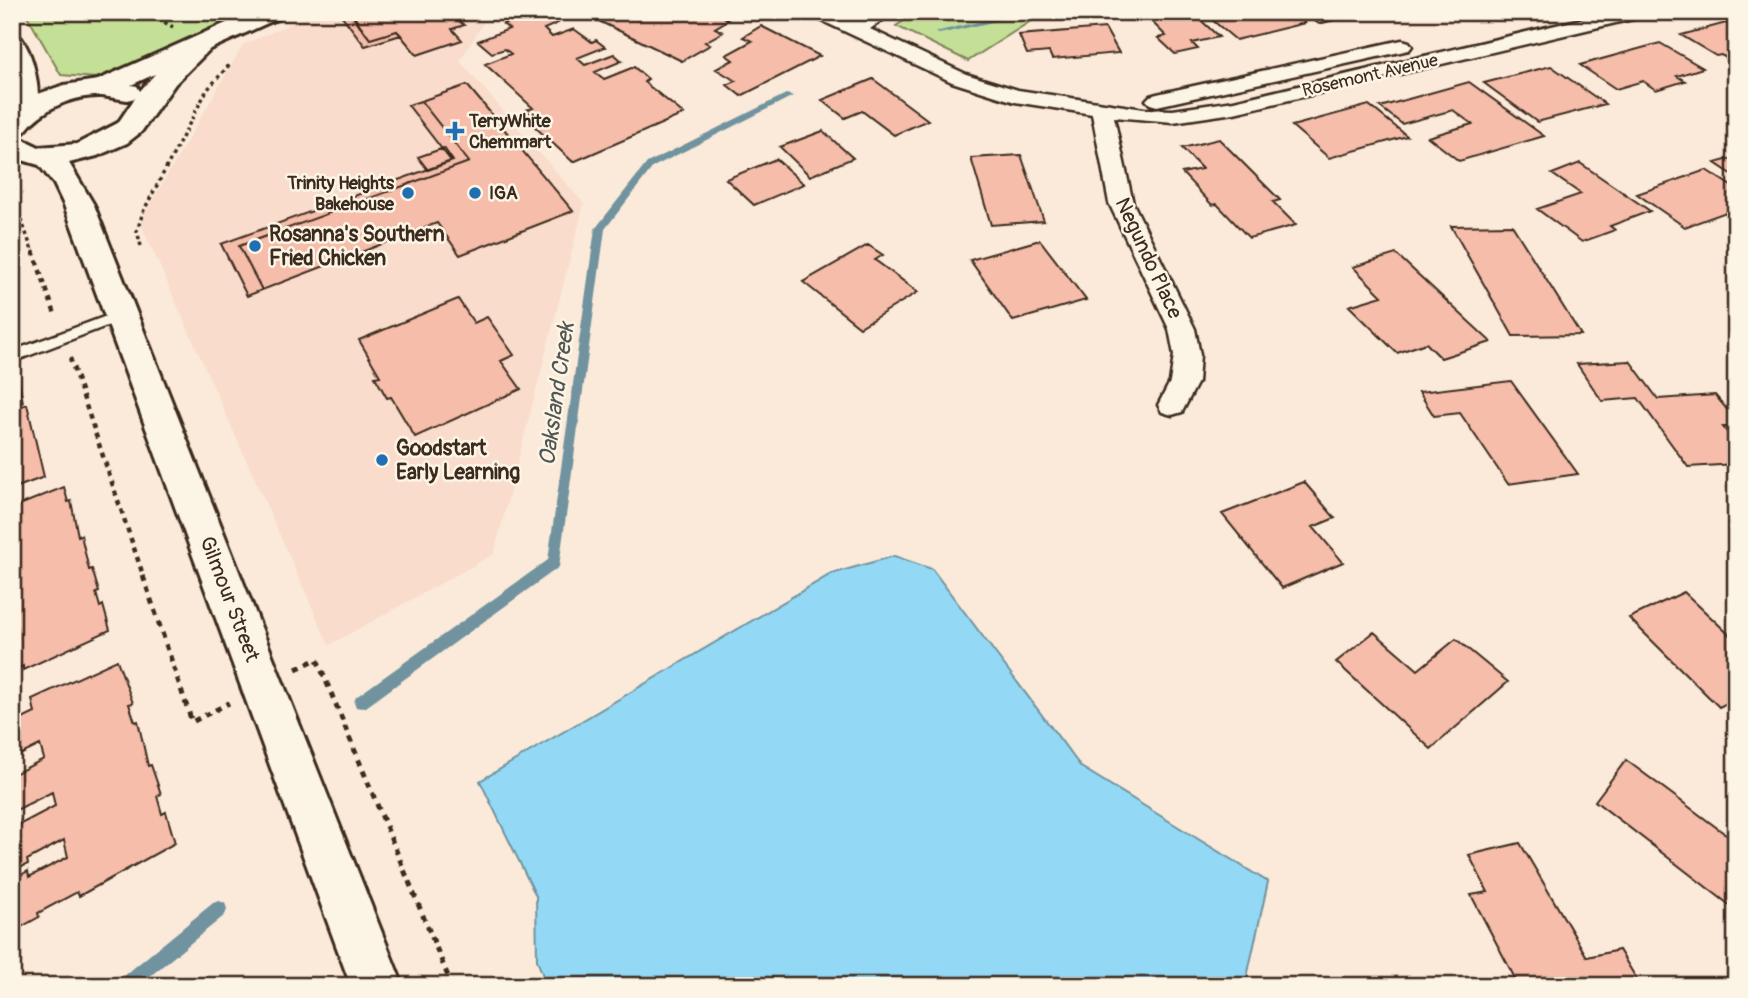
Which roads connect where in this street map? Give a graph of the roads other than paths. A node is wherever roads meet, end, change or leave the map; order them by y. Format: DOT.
graph roads {
  1 [pos="272,12"];
  2 [pos="819,12"];
  3 [pos="885,12"];
  4 [pos="1552,12"];
  5 [pos="1637,12"];
  6 [pos="855,29"];
  7 [pos="1457,34"];
  8 [pos="202,43"];
  9 [pos="1416,43"];
  10 [pos="15,49"];
  11 [pos="90,90"];
  12 [pos="141,108"];
  13 [pos="1101,108"];
  14 [pos="18,122"];
  15 [pos="111,141"];
  16 [pos="25,153"];
  17 [pos="83,213"];
  18 [pos="121,316"];
  19 [pos="12,357"];
  20 [pos="1172,405"];
  21 [pos="377,986"];
  1 -- 8 [label="main road"];
  2 -- 6 [label="street, Rosemont Avenue"];
  3 -- 6 [label="street"];
  4 -- 7 [label="street, Rosemont Avenue"];
  5 -- 13 [label="street, Rosemont Avenue"];
  6 -- 13 [label="street, Rosemont Avenue"];
  8 -- 11 [label="main road"];
  8 -- 12 [label="main road"];
  9 -- 13 [label="street, Rosemont Avenue"];
  10 -- 11 [label="main road"];
  10 -- 14 [label="main road"];
  11 -- 12 [label="main road"];
  11 -- 14 [label="main road"];
  12 -- 15 [label="main road"];
  13 -- 20 [label="street, Negundo Place"];
  15 -- 16 [label="main road"];
  15 -- 17 [label="main road"];
  16 -- 17 [label="main road, Gilmour Street"];
  17 -- 18 [label="main road, Gilmour Street"];
  18 -- 19 [label="lane"];
  18 -- 21 [label="main road, Gilmour Street"];
}
